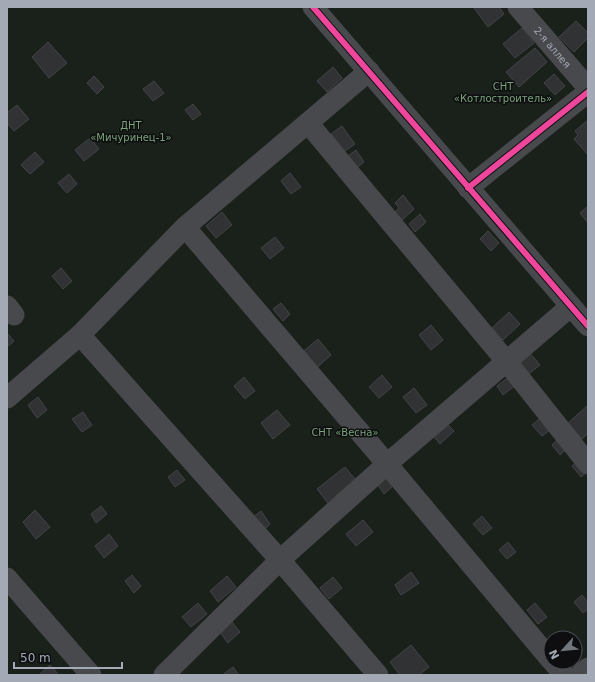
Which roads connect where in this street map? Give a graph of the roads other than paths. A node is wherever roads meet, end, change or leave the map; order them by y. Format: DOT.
graph roads {
  1 [pos="518,7"];
  2 [pos="323,11"];
  3 [pos="369,71"];
  4 [pos="588,88"];
  5 [pos="588,92"];
  6 [pos="308,123"];
  7 [pos="468,188"];
  8 [pos="185,227"];
  9 [pos="571,306"];
  10 [pos="588,326"];
  11 [pos="80,335"];
  12 [pos="507,362"];
  13 [pos="7,398"];
  14 [pos="388,464"];
  15 [pos="588,464"];
  16 [pos="280,560"];
  17 [pos="7,578"];
  18 [pos="543,650"];
  19 [pos="588,668"];
  20 [pos="91,675"];
  21 [pos="164,675"];
  22 [pos="378,675"];
  23 [pos="580,675"];
  1 -- 4 [label="street, 2-я аллея"];
  2 -- 3 [label="street"];
  3 -- 6 [label="street"];
  3 -- 7 [label="street"];
  5 -- 7 [label="street"];
  6 -- 8 [label="street"];
  6 -- 12 [label="street"];
  7 -- 9 [label="street"];
  8 -- 11 [label="street"];
  8 -- 14 [label="street"];
  9 -- 10 [label="street"];
  9 -- 12 [label="street"];
  11 -- 13 [label="street"];
  11 -- 16 [label="street"];
  12 -- 14 [label="street"];
  12 -- 15 [label="street"];
  14 -- 16 [label="street"];
  14 -- 18 [label="street"];
  16 -- 21 [label="street"];
  16 -- 22 [label="street"];
  17 -- 20 [label="street"];
  19 -- 23 [label="street"];
}
